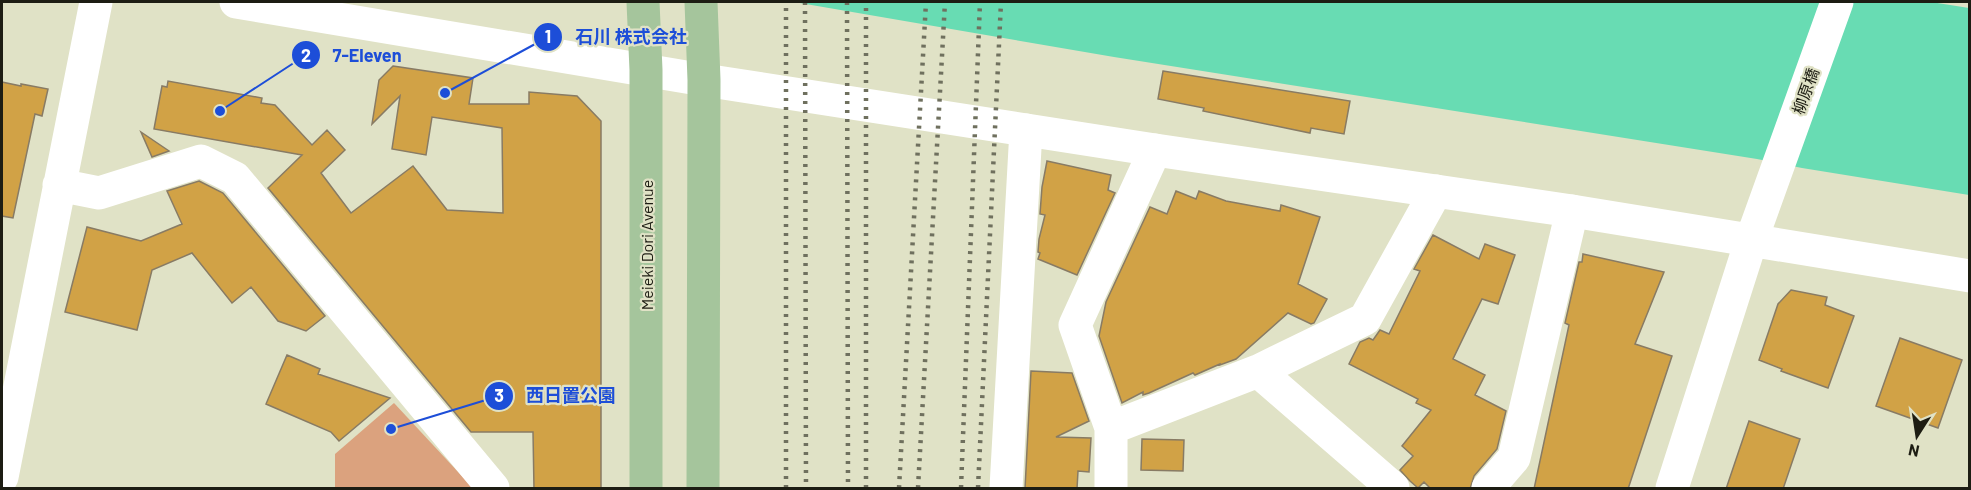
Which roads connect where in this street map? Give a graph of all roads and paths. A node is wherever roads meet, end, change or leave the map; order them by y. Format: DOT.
graph roads {
  1 [pos="96,2"];
  2 [pos="236,2"];
  3 [pos="643,2"];
  4 [pos="702,2"];
  5 [pos="1837,2"];
  6 [pos="646,70"];
  7 [pos="704,80"];
  8 [pos="1026,130"];
  9 [pos="1155,150"];
  10 [pos="59,185"];
  11 [pos="1436,191"];
  12 [pos="1572,211"];
  13 [pos="1751,241"];
  14 [pos="1970,276"];
  15 [pos="1258,371"];
  16 [pos="10,392"];
  17 [pos="1111,428"];
  18 [pos="2,477"];
  19 [pos="1364,478"];
  20 [pos="493,489"];
  21 [pos="646,489"];
  22 [pos="704,489"];
  23 [pos="1006,489"];
  24 [pos="1112,489"];
  25 [pos="1393,489"];
  26 [pos="1488,489"];
  27 [pos="1672,489"];
  1 -- 10 [label="street"];
  2 -- 6 [label="street"];
  3 -- 6 [label="main road, Meieki Dori Avenue"];
  4 -- 7 [label="main road"];
  5 -- 13 [label="street, 柳原橋"];
  6 -- 7 [label="street"];
  6 -- 21 [label="main road, Meieki Dori Avenue"];
  7 -- 8 [label="street"];
  7 -- 22 [label="main road"];
  8 -- 9 [label="street"];
  8 -- 23 [label="street"];
  9 -- 11 [label="street"];
  9 -- 17 [label="street"];
  10 -- 16 [label="street"];
  10 -- 20 [label="street"];
  11 -- 12 [label="street"];
  11 -- 15 [label="street"];
  12 -- 13 [label="street"];
  12 -- 26 [label="street"];
  13 -- 14 [label="street"];
  13 -- 27 [label="street, 柳原橋"];
  15 -- 17 [label="street"];
  15 -- 19 [label="street"];
  16 -- 18 [label="street"];
  17 -- 24 [label="street"];
  19 -- 25 [label="street"];
}
